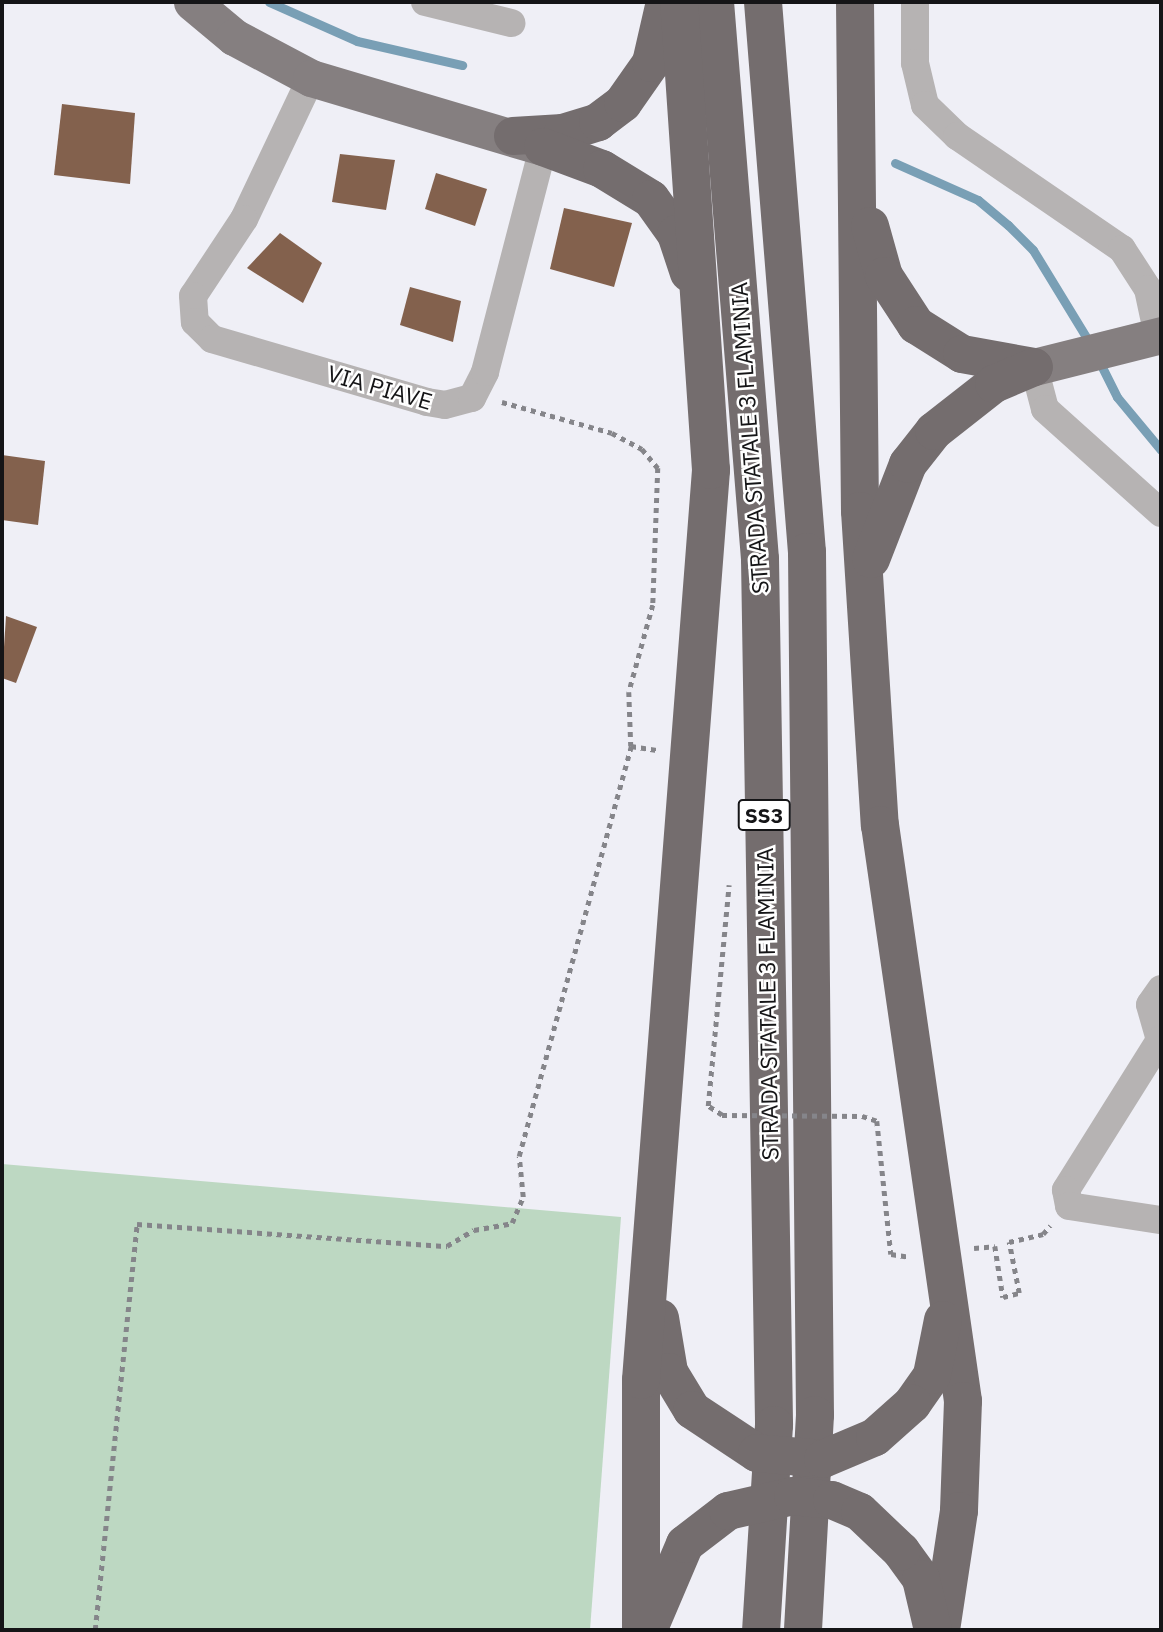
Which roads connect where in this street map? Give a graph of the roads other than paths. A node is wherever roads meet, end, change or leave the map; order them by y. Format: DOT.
graph roads {
  1 [pos="192,2"];
  2 [pos="425,2"];
  3 [pos="665,2"];
  4 [pos="679,2"];
  5 [pos="715,2"];
  6 [pos="763,2"];
  7 [pos="855,2"];
  8 [pos="915,2"];
  9 [pos="511,23"];
  10 [pos="311,78"];
  11 [pos="528,142"];
  12 [pos="857,170"];
  13 [pos="704,319"];
  14 [pos="1151,338"];
  15 [pos="1044,365"];
  16 [pos="1161,513"];
  17 [pos="867,571"];
  18 [pos="1161,989"];
  19 [pos="1161,1220"];
  20 [pos="651,1246"];
  21 [pos="946,1285"];
  22 [pos="641,1630"];
  23 [pos="649,1630"];
  24 [pos="761,1630"];
  25 [pos="803,1630"];
  26 [pos="933,1630"];
  27 [pos="941,1630"];
  1 -- 10 [label="main road"];
  2 -- 9 [label="street"];
  3 -- 11 [label="highway"];
  4 -- 13 [label="highway"];
  5 -- 24 [label="highway, STRADA STATALE 3 FLAMINIA / SS3"];
  6 -- 25 [label="highway, STRADA STATALE 3 FLAMINIA / SS3"];
  7 -- 12 [label="highway"];
  8 -- 14 [label="street"];
  10 -- 11 [label="main road"];
  10 -- 11 [label="street, VIA PIAVE"];
  11 -- 13 [label="highway"];
  12 -- 15 [label="highway"];
  12 -- 17 [label="highway"];
  13 -- 20 [label="highway"];
  14 -- 15 [label="main road"];
  15 -- 16 [label="street"];
  15 -- 17 [label="highway"];
  17 -- 21 [label="highway"];
  18 -- 19 [label="street"];
  20 -- 21 [label="highway, bridge"];
  20 -- 22 [label="highway"];
  21 -- 27 [label="highway"];
  23 -- 26 [label="highway, bridge"];
}
